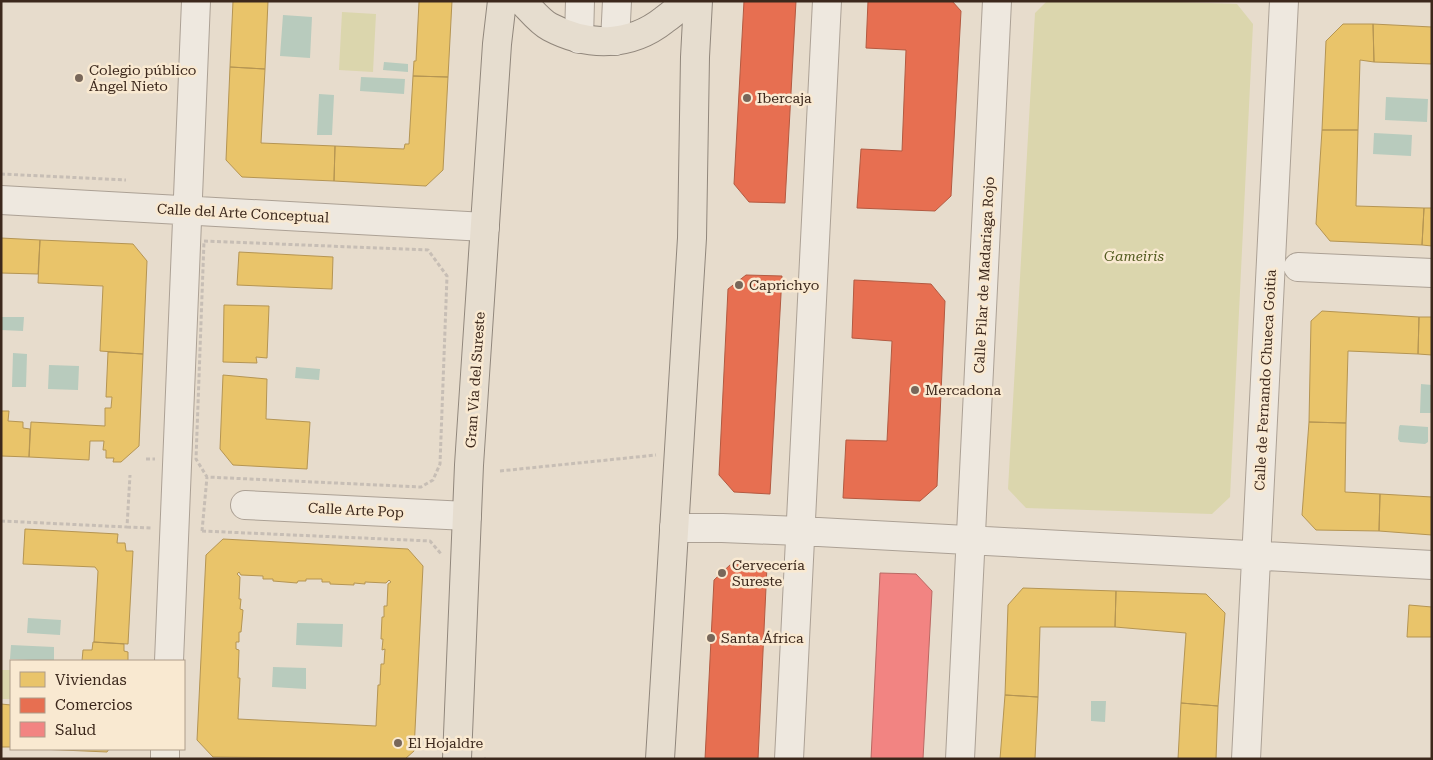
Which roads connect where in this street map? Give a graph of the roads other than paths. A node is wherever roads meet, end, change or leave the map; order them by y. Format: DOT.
graph roads {
  1 [pos="196,1"];
  2 [pos="502,1"];
  3 [pos="522,1"];
  4 [pos="580,1"];
  5 [pos="617,1"];
  6 [pos="684,1"];
  7 [pos="698,1"];
  8 [pos="827,1"];
  9 [pos="997,1"];
  10 [pos="1284,1"];
  11 [pos="578,39"];
  12 [pos="615,41"];
  13 [pos="1,200"];
  14 [pos="188,211"];
  15 [pos="486,227"];
  16 [pos="1298,266"];
  17 [pos="1432,273"];
  18 [pos="244,505"];
  19 [pos="467,516"];
  20 [pos="674,528"];
  21 [pos="800,531"];
  22 [pos="971,540"];
  23 [pos="1256,556"];
  24 [pos="1432,564"];
  25 [pos="169,660"];
  26 [pos="457,759"];
  27 [pos="660,759"];
  28 [pos="789,759"];
  29 [pos="960,759"];
  30 [pos="1246,759"];
  1 -- 14 [label="street"];
  2 -- 15 [label="main road, Gran Vía del Sureste"];
  3 -- 11 [label="main road"];
  4 -- 11 [label="street"];
  5 -- 12 [label="street"];
  6 -- 12 [label="main road"];
  7 -- 20 [label="main road"];
  8 -- 21 [label="street"];
  9 -- 22 [label="street, Calle Pilar de Madariaga Rojo"];
  10 -- 23 [label="street, Calle de Fernando Chueca Goitia"];
  11 -- 12 [label="main road"];
  13 -- 14 [label="street, Calle del Arte Conceptual"];
  14 -- 15 [label="street, Calle del Arte Conceptual"];
  14 -- 25 [label="street"];
  15 -- 19 [label="main road, Gran Vía del Sureste"];
  16 -- 17 [label="street"];
  18 -- 19 [label="street, Calle Arte Pop"];
  19 -- 26 [label="main road, Gran Vía del Sureste"];
  20 -- 21 [label="street"];
  20 -- 27 [label="main road"];
  21 -- 22 [label="street"];
  21 -- 28 [label="street"];
  22 -- 23 [label="street"];
  22 -- 29 [label="street, Calle Pilar de Madariaga Rojo"];
  23 -- 24 [label="street"];
  23 -- 30 [label="street, Calle de Fernando Chueca Goitia"];
}
